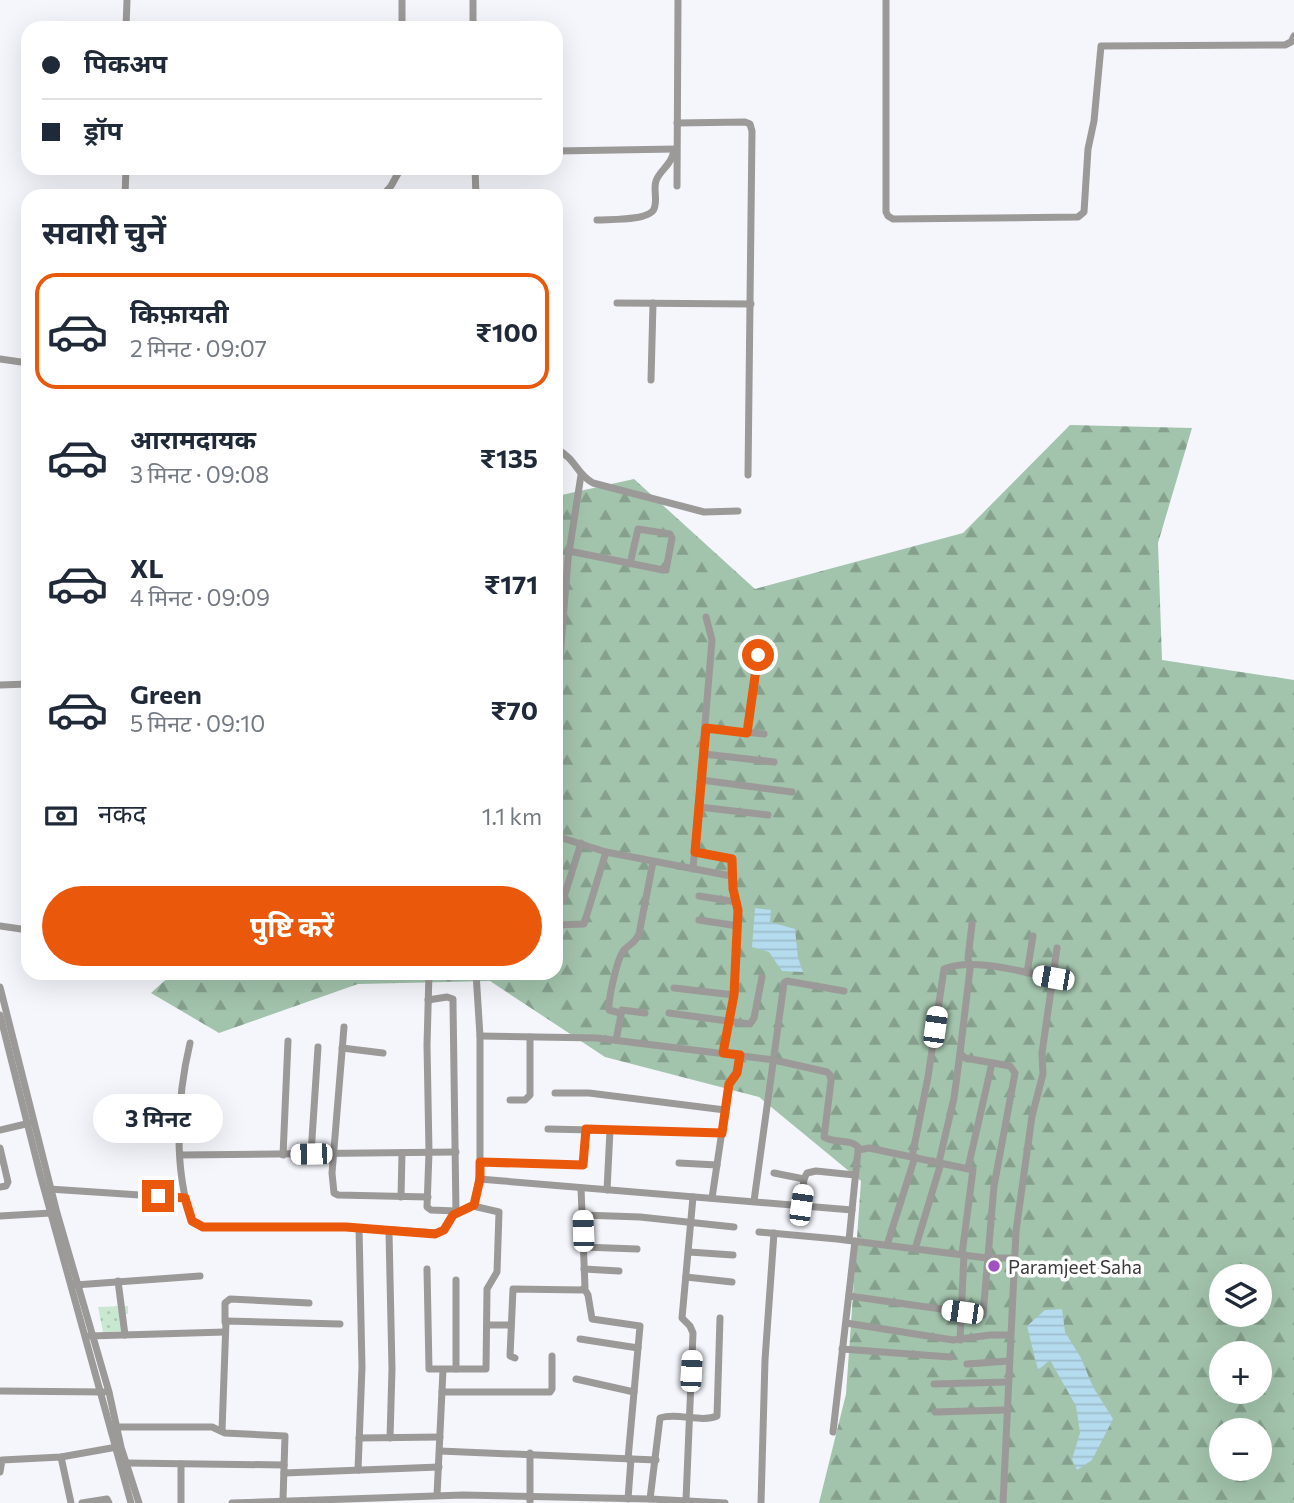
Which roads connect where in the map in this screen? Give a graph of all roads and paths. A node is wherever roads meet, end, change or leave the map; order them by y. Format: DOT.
graph roads {
  1 [pos="127,0"];
  2 [pos="401,0"];
  3 [pos="473,0"];
  4 [pos="678,0"];
  5 [pos="886,0"];
  6 [pos="126,21"];
  7 [pos="402,21"];
  8 [pos="473,21"];
  9 [pos="1294,36"];
  10 [pos="677,123"];
  11 [pos="674,149"];
  12 [pos="563,151"];
  13 [pos="677,186"];
  14 [pos="597,220"];
  15 [pos="617,303"];
  16 [pos="653,303"];
  17 [pos="751,304"];
  18 [pos="0,359"];
  19 [pos="21,362"];
  20 [pos="651,380"];
  21 [pos="563,453"];
  22 [pos="581,475"];
  23 [pos="748,475"];
  24 [pos="738,511"];
  25 [pos="569,551"];
  26 [pos="630,564"];
  27 [pos="706,617"];
  28 [pos="563,623"];
  29 [pos="758,655"];
  30 [pos="21,684"];
  31 [pos="0,685"];
  32 [pos="706,728"];
  33 [pos="747,733"];
  34 [pos="764,734"];
  35 [pos="704,754"];
  36 [pos="774,762"];
  37 [pos="701,780"];
  38 [pos="792,792"];
  39 [pos="699,807"];
  40 [pos="768,815"];
  41 [pos="563,838"];
  42 [pos="581,843"];
  43 [pos="606,852"];
  44 [pos="695,852"];
  45 [pos="653,862"];
  46 [pos="693,869"];
  47 [pos="731,876"];
  48 [pos="699,896"];
  49 [pos="563,900"];
  50 [pos="737,902"];
  51 [pos="699,920"];
  52 [pos="972,924"];
  53 [pos="563,925"];
  54 [pos="0,926"];
  55 [pos="738,926"];
  56 [pos="21,929"];
  57 [pos="1033,936"];
  58 [pos="1057,948"];
  59 [pos="971,966"];
  60 [pos="1027,973"];
  61 [pos="762,977"];
  62 [pos="1053,978"];
  63 [pos="429,980"];
  64 [pos="476,980"];
  65 [pos="0,987"];
  66 [pos="674,988"];
  67 [pos="844,991"];
  68 [pos="734,995"];
  69 [pos="428,1000"];
  70 [pos="620,1013"];
  71 [pos="645,1013"];
  72 [pos="669,1013"];
  73 [pos="0,1015"];
  74 [pos="729,1022"];
  75 [pos="344,1027"];
  76 [pos="480,1036"];
  77 [pos="530,1037"];
  78 [pos="616,1040"];
  79 [pos="288,1041"];
  80 [pos="190,1043"];
  81 [pos="318,1047"];
  82 [pos="342,1048"];
  83 [pos="383,1052"];
  84 [pos="723,1053"];
  85 [pos="960,1053"];
  86 [pos="740,1055"];
  87 [pos="11,1057"];
  88 [pos="774,1059"];
  89 [pos="992,1063"];
  90 [pos="555,1093"];
  91 [pos="510,1100"];
  92 [pos="725,1110"];
  93 [pos="31,1123"];
  94 [pos="548,1129"];
  95 [pos="586,1129"];
  96 [pos="0,1130"];
  97 [pos="610,1130"];
  98 [pos="722,1133"];
  99 [pos="0,1148"];
  100 [pos="859,1148"];
  101 [pos="429,1152"];
  102 [pos="456,1152"];
  103 [pos="402,1153"];
  104 [pos="311,1154"];
  105 [pos="334,1154"];
  106 [pos="181,1155"];
  107 [pos="283,1155"];
  108 [pos="914,1157"];
  109 [pos="480,1162"];
  110 [pos="940,1162"];
  111 [pos="679,1163"];
  112 [pos="717,1165"];
  113 [pos="968,1168"];
  114 [pos="774,1173"];
  115 [pos="855,1175"];
  116 [pos="480,1179"];
  117 [pos="804,1179"];
  118 [pos="0,1187"];
  119 [pos="581,1188"];
  120 [pos="48,1189"];
  121 [pos="607,1190"];
  122 [pos="401,1197"];
  123 [pos="428,1197"];
  124 [pos="693,1197"];
  125 [pos="185,1198"];
  126 [pos="712,1198"];
  127 [pos="754,1201"];
  128 [pos="801,1205"];
  129 [pos="472,1206"];
  130 [pos="852,1210"];
  131 [pos="456,1212"];
  132 [pos="51,1213"];
  133 [pos="582,1215"];
  134 [pos="0,1216"];
  135 [pos="692,1223"];
  136 [pos="734,1227"];
  137 [pos="359,1228"];
  138 [pos="389,1231"];
  139 [pos="759,1232"];
  140 [pos="774,1233"];
  141 [pos="852,1241"];
  142 [pos="887,1245"];
  143 [pos="583,1247"];
  144 [pos="915,1248"];
  145 [pos="637,1249"];
  146 [pos="689,1252"];
  147 [pos="963,1254"];
  148 [pos="733,1255"];
  149 [pos="987,1258"];
  150 [pos="1014,1258"];
  151 [pos="427,1269"];
  152 [pos="584,1269"];
  153 [pos="620,1271"];
  154 [pos="201,1276"];
  155 [pos="685,1277"];
  156 [pos="456,1280"];
  157 [pos="118,1281"];
  158 [pos="732,1282"];
  159 [pos="74,1285"];
  160 [pos="584,1288"];
  161 [pos="849,1296"];
  162 [pos="309,1303"];
  163 [pos="962,1312"];
  164 [pos="983,1315"];
  165 [pos="720,1318"];
  166 [pos="225,1322"];
  167 [pos="846,1323"];
  168 [pos="340,1324"];
  169 [pos="488,1325"];
  170 [pos="511,1325"];
  171 [pos="225,1332"];
  172 [pos="125,1335"];
  173 [pos="1010,1335"];
  174 [pos="89,1336"];
  175 [pos="580,1339"];
  176 [pos="960,1340"];
  177 [pos="638,1348"];
  178 [pos="842,1349"];
  179 [pos="552,1356"];
  180 [pos="950,1357"];
  181 [pos="515,1358"];
  182 [pos="1009,1361"];
  183 [pos="967,1364"];
  184 [pos="456,1369"];
  185 [pos="443,1370"];
  186 [pos="576,1379"];
  187 [pos="1008,1382"];
  188 [pos="934,1384"];
  189 [pos="0,1391"];
  190 [pos="104,1392"];
  191 [pos="442,1392"];
  192 [pos="635,1392"];
  193 [pos="1006,1410"];
  194 [pos="934,1412"];
  195 [pos="689,1416"];
  196 [pos="116,1427"];
  197 [pos="222,1431"];
  198 [pos="833,1432"];
  199 [pos="440,1437"];
  200 [pos="359,1438"];
  201 [pos="390,1438"];
  202 [pos="118,1447"];
  203 [pos="440,1451"];
  204 [pos="530,1453"];
  205 [pos="61,1457"];
  206 [pos="630,1459"];
  207 [pos="656,1460"];
  208 [pos="127,1463"];
  209 [pos="181,1464"];
  210 [pos="439,1467"];
  211 [pos="284,1469"];
  212 [pos="358,1470"];
  213 [pos="0,1472"];
  214 [pos="438,1495"];
  215 [pos="463,1499"];
  216 [pos="530,1499"];
  217 [pos="628,1499"];
  218 [pos="650,1499"];
  219 [pos="283,1500"];
  220 [pos="686,1500"];
  221 [pos="337,1501"];
  222 [pos="104,1502"];
  223 [pos="674,1502"];
  224 [pos="71,1503"];
  225 [pos="82,1503"];
  226 [pos="131,1503"];
  227 [pos="139,1503"];
  228 [pos="181,1503"];
  229 [pos="232,1503"];
  230 [pos="725,1503"];
  231 [pos="761,1503"];
  232 [pos="1003,1503"];
  1 -- 6 [label="street"];
  2 -- 7 [label="street"];
  3 -- 8 [label="street"];
  4 -- 10 [label="street"];
  5 -- 9 [label="street"];
  10 -- 11 [label="street"];
  10 -- 17 [label="street"];
  11 -- 12 [label="street"];
  11 -- 13 [label="street"];
  11 -- 14 [label="street"];
  15 -- 16 [label="street"];
  16 -- 17 [label="street"];
  16 -- 20 [label="street"];
  17 -- 23 [label="street"];
  18 -- 19 [label="street"];
  21 -- 22 [label="street"];
  22 -- 24 [label="street"];
  22 -- 25 [label="street"];
  25 -- 26 [label="street"];
  25 -- 28 [label="street"];
  26 -- 26 [label="street"];
  27 -- 32 [label="street"];
  29 -- 33 [label="street"];
  30 -- 31 [label="street"];
  32 -- 33 [label="street"];
  32 -- 35 [label="street"];
  33 -- 34 [label="street"];
  35 -- 36 [label="street"];
  35 -- 37 [label="street"];
  37 -- 38 [label="street"];
  37 -- 39 [label="street"];
  39 -- 40 [label="street"];
  39 -- 44 [label="street"];
  41 -- 42 [label="street"];
  42 -- 43 [label="street"];
  42 -- 49 [label="street"];
  43 -- 45 [label="street"];
  43 -- 53 [label="street"];
  44 -- 46 [label="street"];
  44 -- 47 [label="street"];
  45 -- 46 [label="street"];
  45 -- 70 [label="street"];
  46 -- 47 [label="street"];
  47 -- 50 [label="street"];
  48 -- 50 [label="street"];
  50 -- 55 [label="street"];
  51 -- 55 [label="street"];
  52 -- 59 [label="street"];
  54 -- 56 [label="street"];
  55 -- 68 [label="street"];
  57 -- 60 [label="street"];
  58 -- 62 [label="street"];
  59 -- 60 [label="street"];
  59 -- 85 [label="street"];
  59 -- 108 [label="street"];
  60 -- 62 [label="street"];
  61 -- 74 [label="street"];
  62 -- 150 [label="street"];
  63 -- 69 [label="street"];
  64 -- 76 [label="street"];
  65 -- 87 [label="street"];
  66 -- 68 [label="street"];
  67 -- 88 [label="street"];
  68 -- 74 [label="street"];
  69 -- 101 [label="street"];
  69 -- 102 [label="street"];
  70 -- 71 [label="street"];
  70 -- 78 [label="street"];
  72 -- 74 [label="street"];
  73 -- 87 [label="street"];
  74 -- 84 [label="street"];
  75 -- 82 [label="street"];
  76 -- 77 [label="street"];
  76 -- 109 [label="street"];
  77 -- 78 [label="street"];
  77 -- 91 [label="street"];
  78 -- 84 [label="street"];
  79 -- 107 [label="street"];
  80 -- 106 [label="street"];
  81 -- 104 [label="street"];
  82 -- 83 [label="street"];
  82 -- 105 [label="street"];
  84 -- 86 [label="street"];
  85 -- 89 [label="street"];
  85 -- 110 [label="street"];
  86 -- 88 [label="street"];
  86 -- 92 [label="street"];
  87 -- 93 [label="street"];
  88 -- 100 [label="street"];
  88 -- 127 [label="street"];
  89 -- 113 [label="street"];
  89 -- 149 [label="street"];
  90 -- 92 [label="street"];
  92 -- 98 [label="street"];
  93 -- 96 [label="street"];
  93 -- 120 [label="street"];
  94 -- 95 [label="street"];
  95 -- 97 [label="street"];
  95 -- 109 [label="street"];
  97 -- 98 [label="street"];
  97 -- 121 [label="street"];
  98 -- 112 [label="street"];
  99 -- 118 [label="street"];
  100 -- 108 [label="street"];
  100 -- 115 [label="street"];
  101 -- 102 [label="street"];
  101 -- 103 [label="street"];
  101 -- 123 [label="street"];
  102 -- 131 [label="street"];
  103 -- 105 [label="street"];
  103 -- 122 [label="street"];
  104 -- 105 [label="street"];
  104 -- 107 [label="street"];
  105 -- 122 [label="street"];
  106 -- 107 [label="street"];
  106 -- 125 [label="street"];
  108 -- 110 [label="street"];
  108 -- 142 [label="street"];
  109 -- 116 [label="street"];
  110 -- 113 [label="street"];
  110 -- 144 [label="street"];
  111 -- 112 [label="street"];
  112 -- 126 [label="street"];
  113 -- 147 [label="street"];
  114 -- 117 [label="street"];
  115 -- 117 [label="street"];
  115 -- 130 [label="street"];
  116 -- 119 [label="street"];
  116 -- 129 [label="street"];
  117 -- 128 [label="street"];
  119 -- 121 [label="street"];
  119 -- 133 [label="street"];
  120 -- 125 [label="street"];
  120 -- 132 [label="street"];
  120 -- 159 [label="street"];
  121 -- 124 [label="street"];
  122 -- 123 [label="street"];
  123 -- 131 [label="street"];
  124 -- 126 [label="street"];
  124 -- 135 [label="street"];
  125 -- 137 [label="street"];
  126 -- 127 [label="street"];
  127 -- 128 [label="street"];
  128 -- 130 [label="street"];
  129 -- 131 [label="street"];
  129 -- 169 [label="street"];
  130 -- 141 [label="street"];
  131 -- 138 [label="street"];
  132 -- 134 [label="street"];
  132 -- 159 [label="street"];
  133 -- 135 [label="street"];
  133 -- 143 [label="street"];
  135 -- 136 [label="street"];
  135 -- 146 [label="street"];
  137 -- 138 [label="street"];
  137 -- 200 [label="street"];
  138 -- 201 [label="street"];
  139 -- 140 [label="street"];
  140 -- 141 [label="street"];
  140 -- 231 [label="street"];
  141 -- 142 [label="street"];
  141 -- 161 [label="street"];
  142 -- 144 [label="street"];
  143 -- 145 [label="street"];
  143 -- 152 [label="street"];
  144 -- 147 [label="street"];
  146 -- 148 [label="street"];
  146 -- 155 [label="street"];
  147 -- 149 [label="street"];
  147 -- 163 [label="street"];
  149 -- 150 [label="street"];
  149 -- 164 [label="street"];
  150 -- 173 [label="street"];
  151 -- 185 [label="street"];
  152 -- 153 [label="street"];
  152 -- 160 [label="street"];
  154 -- 157 [label="street"];
  155 -- 158 [label="street"];
  155 -- 195 [label="street"];
  156 -- 184 [label="street"];
  157 -- 159 [label="street"];
  157 -- 172 [label="street"];
  159 -- 174 [label="street"];
  160 -- 170 [label="street"];
  160 -- 177 [label="street"];
  161 -- 163 [label="street"];
  161 -- 167 [label="street"];
  162 -- 166 [label="street"];
  163 -- 176 [label="street"];
  165 -- 195 [label="street"];
  166 -- 168 [label="street"];
  166 -- 171 [label="street"];
  167 -- 176 [label="street"];
  167 -- 178 [label="street"];
  169 -- 170 [label="street"];
  169 -- 184 [label="street"];
  170 -- 181 [label="street"];
  171 -- 172 [label="street"];
  171 -- 197 [label="street"];
  172 -- 174 [label="street"];
  173 -- 176 [label="street"];
  173 -- 182 [label="street"];
  174 -- 190 [label="street"];
  175 -- 177 [label="street"];
  177 -- 192 [label="street"];
  178 -- 180 [label="street"];
  178 -- 198 [label="street"];
  179 -- 191 [label="street"];
  182 -- 183 [label="street"];
  182 -- 187 [label="street"];
  184 -- 185 [label="street"];
  185 -- 191 [label="street"];
  186 -- 192 [label="street"];
  187 -- 188 [label="street"];
  187 -- 193 [label="street"];
  189 -- 190 [label="street"];
  190 -- 196 [label="street"];
  190 -- 202 [label="street"];
  191 -- 199 [label="street"];
  192 -- 206 [label="street"];
  193 -- 194 [label="street"];
  193 -- 232 [label="street"];
  195 -- 207 [label="street"];
  195 -- 220 [label="street"];
  196 -- 197 [label="street"];
  196 -- 202 [label="street"];
  197 -- 211 [label="street"];
  199 -- 201 [label="street"];
  199 -- 203 [label="street"];
  200 -- 201 [label="street"];
  200 -- 212 [label="street"];
  202 -- 205 [label="street"];
  202 -- 208 [label="street"];
  202 -- 226 [label="street"];
  203 -- 204 [label="street"];
  203 -- 210 [label="street"];
  204 -- 206 [label="street"];
  204 -- 216 [label="street"];
  205 -- 213 [label="street"];
  205 -- 224 [label="street"];
  206 -- 207 [label="street"];
  206 -- 217 [label="street"];
  207 -- 218 [label="street"];
  208 -- 209 [label="street"];
  208 -- 227 [label="street"];
  209 -- 211 [label="street"];
  209 -- 228 [label="street"];
  210 -- 212 [label="street"];
  210 -- 214 [label="street"];
  211 -- 212 [label="street"];
  211 -- 219 [label="street"];
  214 -- 215 [label="street"];
  214 -- 221 [label="street"];
  215 -- 216 [label="street"];
  216 -- 217 [label="street"];
  217 -- 218 [label="street"];
  218 -- 223 [label="street"];
  219 -- 221 [label="street"];
  219 -- 229 [label="street"];
  220 -- 223 [label="street"];
  220 -- 230 [label="street"];
  222 -- 225 [label="street"];
}
